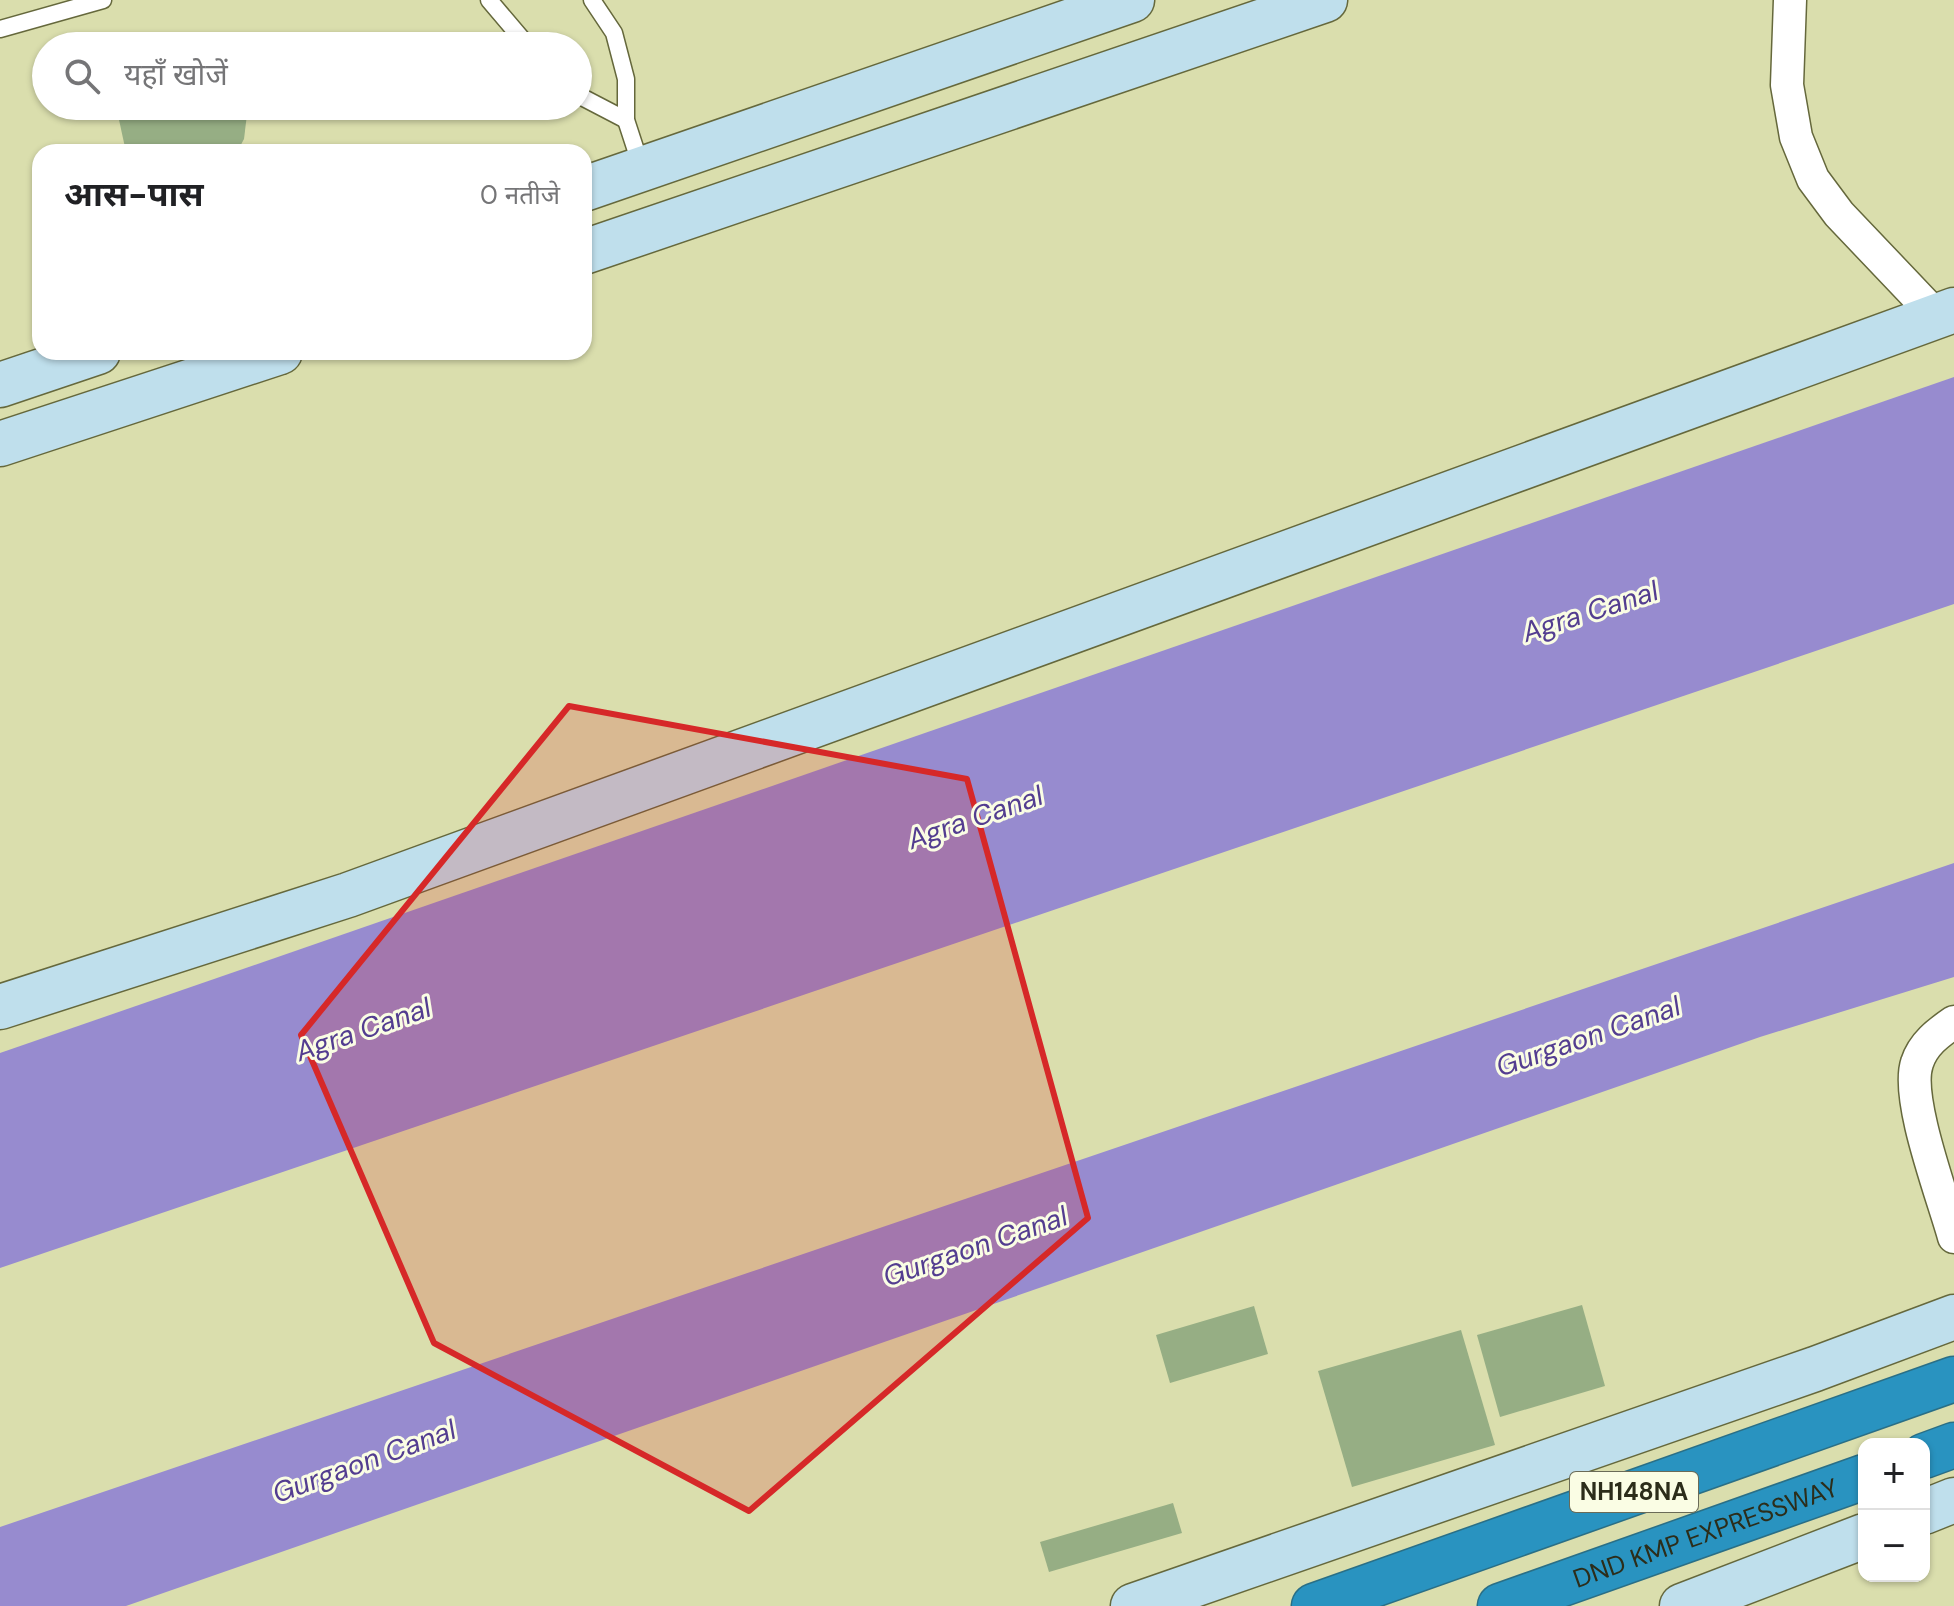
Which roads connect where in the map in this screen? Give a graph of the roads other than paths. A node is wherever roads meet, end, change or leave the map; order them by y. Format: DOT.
graph roads {
  1 [pos="103,0"];
  2 [pos="489,0"];
  3 [pos="592,0"];
  4 [pos="1132,0"];
  5 [pos="1325,0"];
  6 [pos="1790,0"];
  7 [pos="0,29"];
  8 [pos="516,32"];
  9 [pos="592,102"];
  10 [pos="626,120"];
  11 [pos="642,168"];
  12 [pos="592,186"];
  13 [pos="592,249"];
  14 [pos="1945,313"];
  15 [pos="74,360"];
  16 [pos="256,360"];
  17 [pos="0,385"];
  18 [pos="0,444"];
  19 [pos="0,1007"];
  20 [pos="1954,1022"];
  21 [pos="1954,1237"];
  22 [pos="1954,1317"];
  23 [pos="1954,1379"];
  24 [pos="1954,1445"];
  25 [pos="1930,1454"];
  26 [pos="1858,1479"];
  27 [pos="1954,1500"];
  28 [pos="1929,1510"];
  29 [pos="1858,1538"];
  30 [pos="1133,1606"];
  31 [pos="1314,1606"];
  32 [pos="1500,1606"];
  33 [pos="1682,1606"];
  1 -- 7 [label="lane"];
  2 -- 8 [label="lane"];
  3 -- 10 [label="lane"];
  4 -- 11 [label="street"];
  5 -- 13 [label="street"];
  6 -- 14 [label="street"];
  9 -- 10 [label="lane"];
  10 -- 11 [label="lane"];
  11 -- 12 [label="street"];
  14 -- 19 [label="street"];
  15 -- 17 [label="street"];
  16 -- 18 [label="street"];
  20 -- 21 [label="street"];
  22 -- 30 [label="street"];
  23 -- 31 [label="highway, NH148NA"];
  24 -- 25 [label="highway"];
  26 -- 32 [label="highway, DND KMP EXPRESSWAY / NH148NA"];
  27 -- 28 [label="street"];
  29 -- 33 [label="street"];
}
